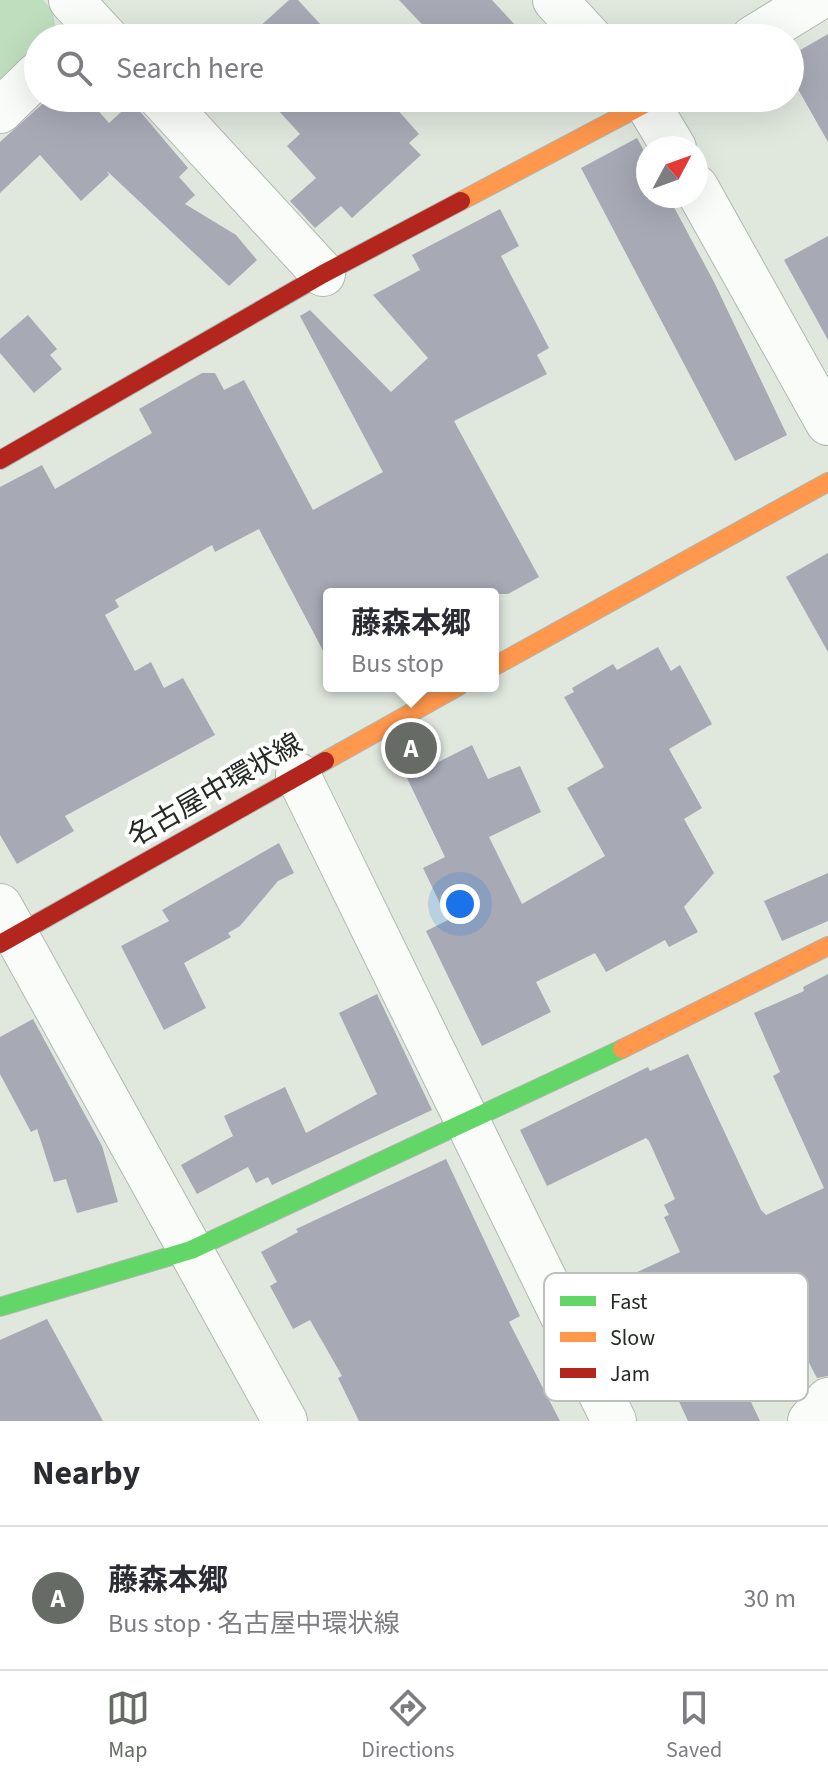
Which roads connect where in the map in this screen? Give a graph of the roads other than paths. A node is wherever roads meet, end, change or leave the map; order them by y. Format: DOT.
graph roads {
  1 [pos="555,0"];
  2 [pos="815,0"];
  3 [pos="577,24"];
  4 [pos="776,24"];
  5 [pos="24,88"];
  6 [pos="0,111"];
  7 [pos="174,112"];
  8 [pos="625,112"];
  9 [pos="656,112"];
  10 [pos="668,136"];
  11 [pos="708,208"];
  12 [pos="323,274"];
  13 [pos="828,423"];
  14 [pos="0,460"];
  15 [pos="828,482"];
  16 [pos="499,664"];
  17 [pos="448,692"];
  18 [pos="298,775"];
  19 [pos="5,929"];
  20 [pos="828,946"];
  21 [pos="469,1119"];
  22 [pos="191,1250"];
  23 [pos="544,1275"];
  24 [pos="0,1307"];
  25 [pos="828,1400"];
  26 [pos="604,1401"];
  27 [pos="285,1421"];
  28 [pos="614,1421"];
  29 [pos="810,1421"];
  1 -- 3 [label="street"];
  2 -- 4 [label="street"];
  5 -- 6 [label="street"];
  7 -- 12 [label="street"];
  8 -- 12 [label="street"];
  9 -- 10 [label="street"];
  11 -- 13 [label="street"];
  12 -- 14 [label="street"];
  15 -- 16 [label="street"];
  17 -- 18 [label="street, 名古屋中環状線"];
  18 -- 19 [label="street, 名古屋中環状線"];
  18 -- 21 [label="street"];
  19 -- 22 [label="street"];
  20 -- 21 [label="street"];
  21 -- 22 [label="street"];
  21 -- 23 [label="street"];
  22 -- 24 [label="street"];
  22 -- 27 [label="street"];
  25 -- 29 [label="street"];
  26 -- 28 [label="street"];
}
